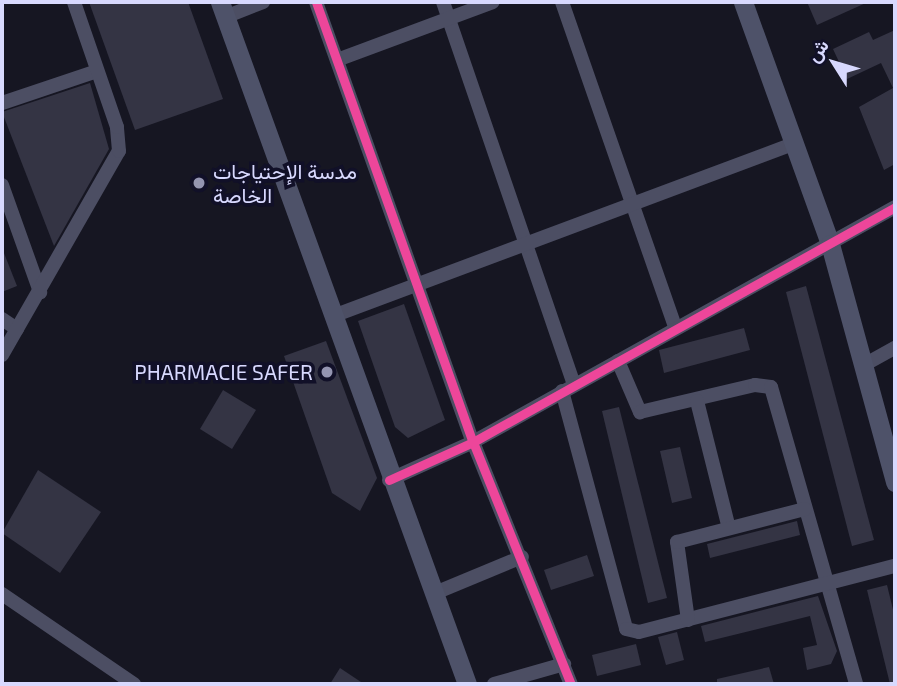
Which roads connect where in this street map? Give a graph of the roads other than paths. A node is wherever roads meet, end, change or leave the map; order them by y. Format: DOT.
graph roads {
  1 [pos="74,2"];
  2 [pos="263,2"];
  3 [pos="316,2"];
  4 [pos="443,2"];
  5 [pos="493,2"];
  6 [pos="562,2"];
  7 [pos="743,2"];
  8 [pos="222,9"];
  9 [pos="449,18"];
  10 [pos="337,60"];
  11 [pos="97,71"];
  12 [pos="2,103"];
  13 [pos="793,144"];
  14 [pos="2,185"];
  15 [pos="634,203"];
  16 [pos="895,207"];
  17 [pos="525,242"];
  18 [pos="830,244"];
  19 [pos="416,283"];
  20 [pos="40,292"];
  21 [pos="333,316"];
  22 [pos="2,319"];
  23 [pos="675,327"];
  24 [pos="18,329"];
  25 [pos="895,348"];
  26 [pos="2,355"];
  27 [pos="618,361"];
  28 [pos="862,366"];
  29 [pos="568,388"];
  30 [pos="697,401"];
  31 [pos="888,425"];
  32 [pos="473,442"];
  33 [pos="389,480"];
  34 [pos="895,482"];
  35 [pos="805,509"];
  36 [pos="728,524"];
  37 [pos="522,557"];
  38 [pos="895,566"];
  39 [pos="827,586"];
  40 [pos="435,593"];
  41 [pos="2,594"];
  42 [pos="688,620"];
  43 [pos="564,664"];
  44 [pos="134,684"];
  45 [pos="467,684"];
  46 [pos="494,684"];
  47 [pos="571,684"];
  48 [pos="856,684"];
  1 -- 11 [label="street"];
  2 -- 8 [label="street"];
  3 -- 10 [label="street"];
  4 -- 9 [label="street"];
  5 -- 9 [label="street"];
  6 -- 15 [label="street"];
  7 -- 13 [label="main road"];
  8 -- 21 [label="main road"];
  9 -- 10 [label="street"];
  9 -- 17 [label="street"];
  10 -- 19 [label="street"];
  11 -- 12 [label="street"];
  11 -- 20 [label="street"];
  13 -- 15 [label="street"];
  13 -- 18 [label="main road"];
  14 -- 20 [label="street"];
  15 -- 17 [label="street"];
  15 -- 23 [label="street"];
  16 -- 18 [label="street"];
  17 -- 19 [label="street"];
  17 -- 29 [label="street"];
  18 -- 23 [label="street"];
  18 -- 28 [label="main road"];
  19 -- 21 [label="street"];
  19 -- 32 [label="street"];
  20 -- 24 [label="street"];
  21 -- 33 [label="main road"];
  22 -- 24 [label="street"];
  23 -- 27 [label="street"];
  24 -- 26 [label="street"];
  25 -- 28 [label="street"];
  27 -- 29 [label="street"];
  27 -- 30 [label="street"];
  28 -- 31 [label="main road"];
  29 -- 32 [label="street"];
  29 -- 42 [label="street"];
  30 -- 35 [label="street"];
  30 -- 36 [label="street"];
  31 -- 34 [label="main road"];
  32 -- 33 [label="street"];
  32 -- 37 [label="street"];
  33 -- 40 [label="main road"];
  35 -- 36 [label="street"];
  35 -- 39 [label="street"];
  36 -- 42 [label="street"];
  37 -- 40 [label="street"];
  37 -- 43 [label="street"];
  38 -- 39 [label="street"];
  39 -- 42 [label="street"];
  39 -- 48 [label="street"];
  40 -- 45 [label="main road"];
  41 -- 44 [label="street"];
  43 -- 46 [label="street"];
  43 -- 47 [label="street"];
}
